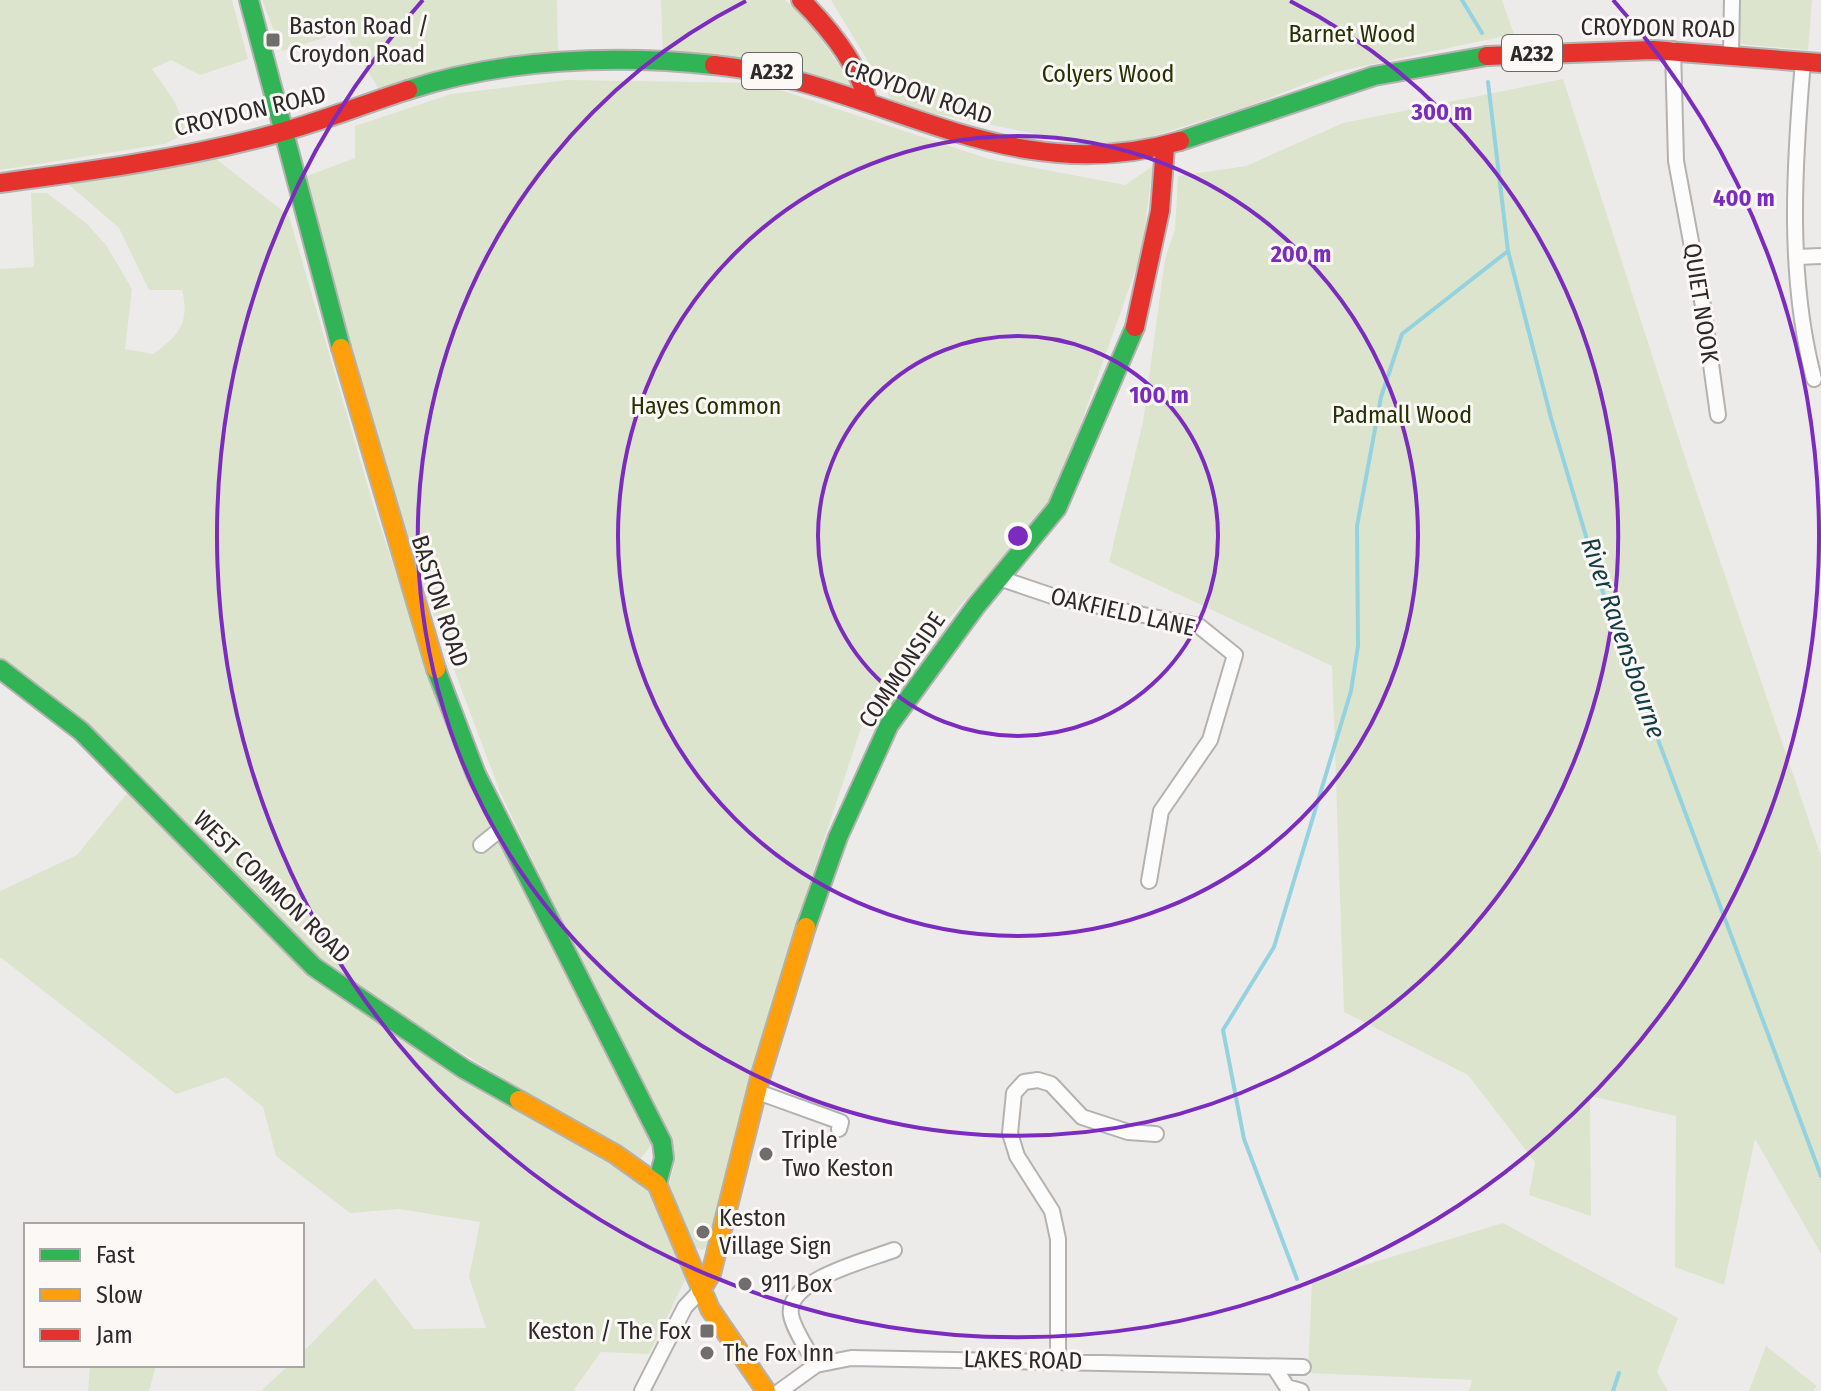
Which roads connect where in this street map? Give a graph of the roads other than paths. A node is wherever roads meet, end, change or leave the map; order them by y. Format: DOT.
graph roads {
  1 [pos="249,0"];
  2 [pos="801,0"];
  3 [pos="1732,0"];
  4 [pos="1673,49"];
  5 [pos="1731,52"];
  6 [pos="1812,62"];
  7 [pos="868,102"];
  8 [pos="284,132"];
  9 [pos="1165,147"];
  10 [pos="0,183"];
  11 [pos="1821,256"];
  12 [pos="1797,257"];
  13 [pos="1814,379"];
  14 [pos="1718,415"];
  15 [pos="999,578"];
  16 [pos="0,669"];
  17 [pos="502,828"];
  18 [pos="481,845"];
  19 [pos="1149,881"];
  20 [pos="758,1092"];
  21 [pos="839,1129"];
  22 [pos="1156,1134"];
  23 [pos="657,1184"];
  24 [pos="721,1230"];
  25 [pos="686,1249"];
  26 [pos="894,1250"];
  27 [pos="701,1290"];
  28 [pos="1058,1360"];
  29 [pos="816,1365"];
  30 [pos="1274,1367"];
  31 [pos="1303,1367"];
  32 [pos="1291,1390"];
  33 [pos="642,1391"];
  34 [pos="766,1391"];
  35 [pos="780,1391"];
  1 -- 8 [label="main road, BASTON ROAD"];
  2 -- 7 [label="main road"];
  3 -- 5 [label="street"];
  4 -- 5 [label="main road, CROYDON ROAD / A232"];
  4 -- 9 [label="main road, CROYDON ROAD / A232"];
  4 -- 14 [label="street, QUIET NOOK"];
  5 -- 6 [label="main road, CROYDON ROAD / A232"];
  6 -- 12 [label="street"];
  7 -- 8 [label="main road, CROYDON ROAD / A232"];
  7 -- 9 [label="main road, CROYDON ROAD / A232"];
  8 -- 10 [label="main road, CROYDON ROAD / A232"];
  8 -- 17 [label="main road, BASTON ROAD"];
  9 -- 15 [label="main road, COMMONSIDE"];
  11 -- 12 [label="street"];
  12 -- 13 [label="street"];
  15 -- 19 [label="street, OAKFIELD LANE"];
  15 -- 20 [label="main road, COMMONSIDE"];
  16 -- 23 [label="main road, WEST COMMON ROAD"];
  17 -- 18 [label="street"];
  17 -- 23 [label="main road, BASTON ROAD"];
  20 -- 21 [label="street"];
  20 -- 24 [label="main road, COMMONSIDE"];
  22 -- 28 [label="street"];
  23 -- 25 [label="main road"];
  24 -- 25 [label="main road"];
  24 -- 27 [label="main road, COMMONSIDE"];
  25 -- 27 [label="main road"];
  26 -- 29 [label="street"];
  27 -- 33 [label="street"];
  27 -- 34 [label="main road"];
  28 -- 29 [label="street, LAKES ROAD"];
  28 -- 30 [label="street, LAKES ROAD"];
  29 -- 35 [label="street, LAKES ROAD"];
  30 -- 31 [label="street, LAKES ROAD"];
  30 -- 32 [label="street"];
}
